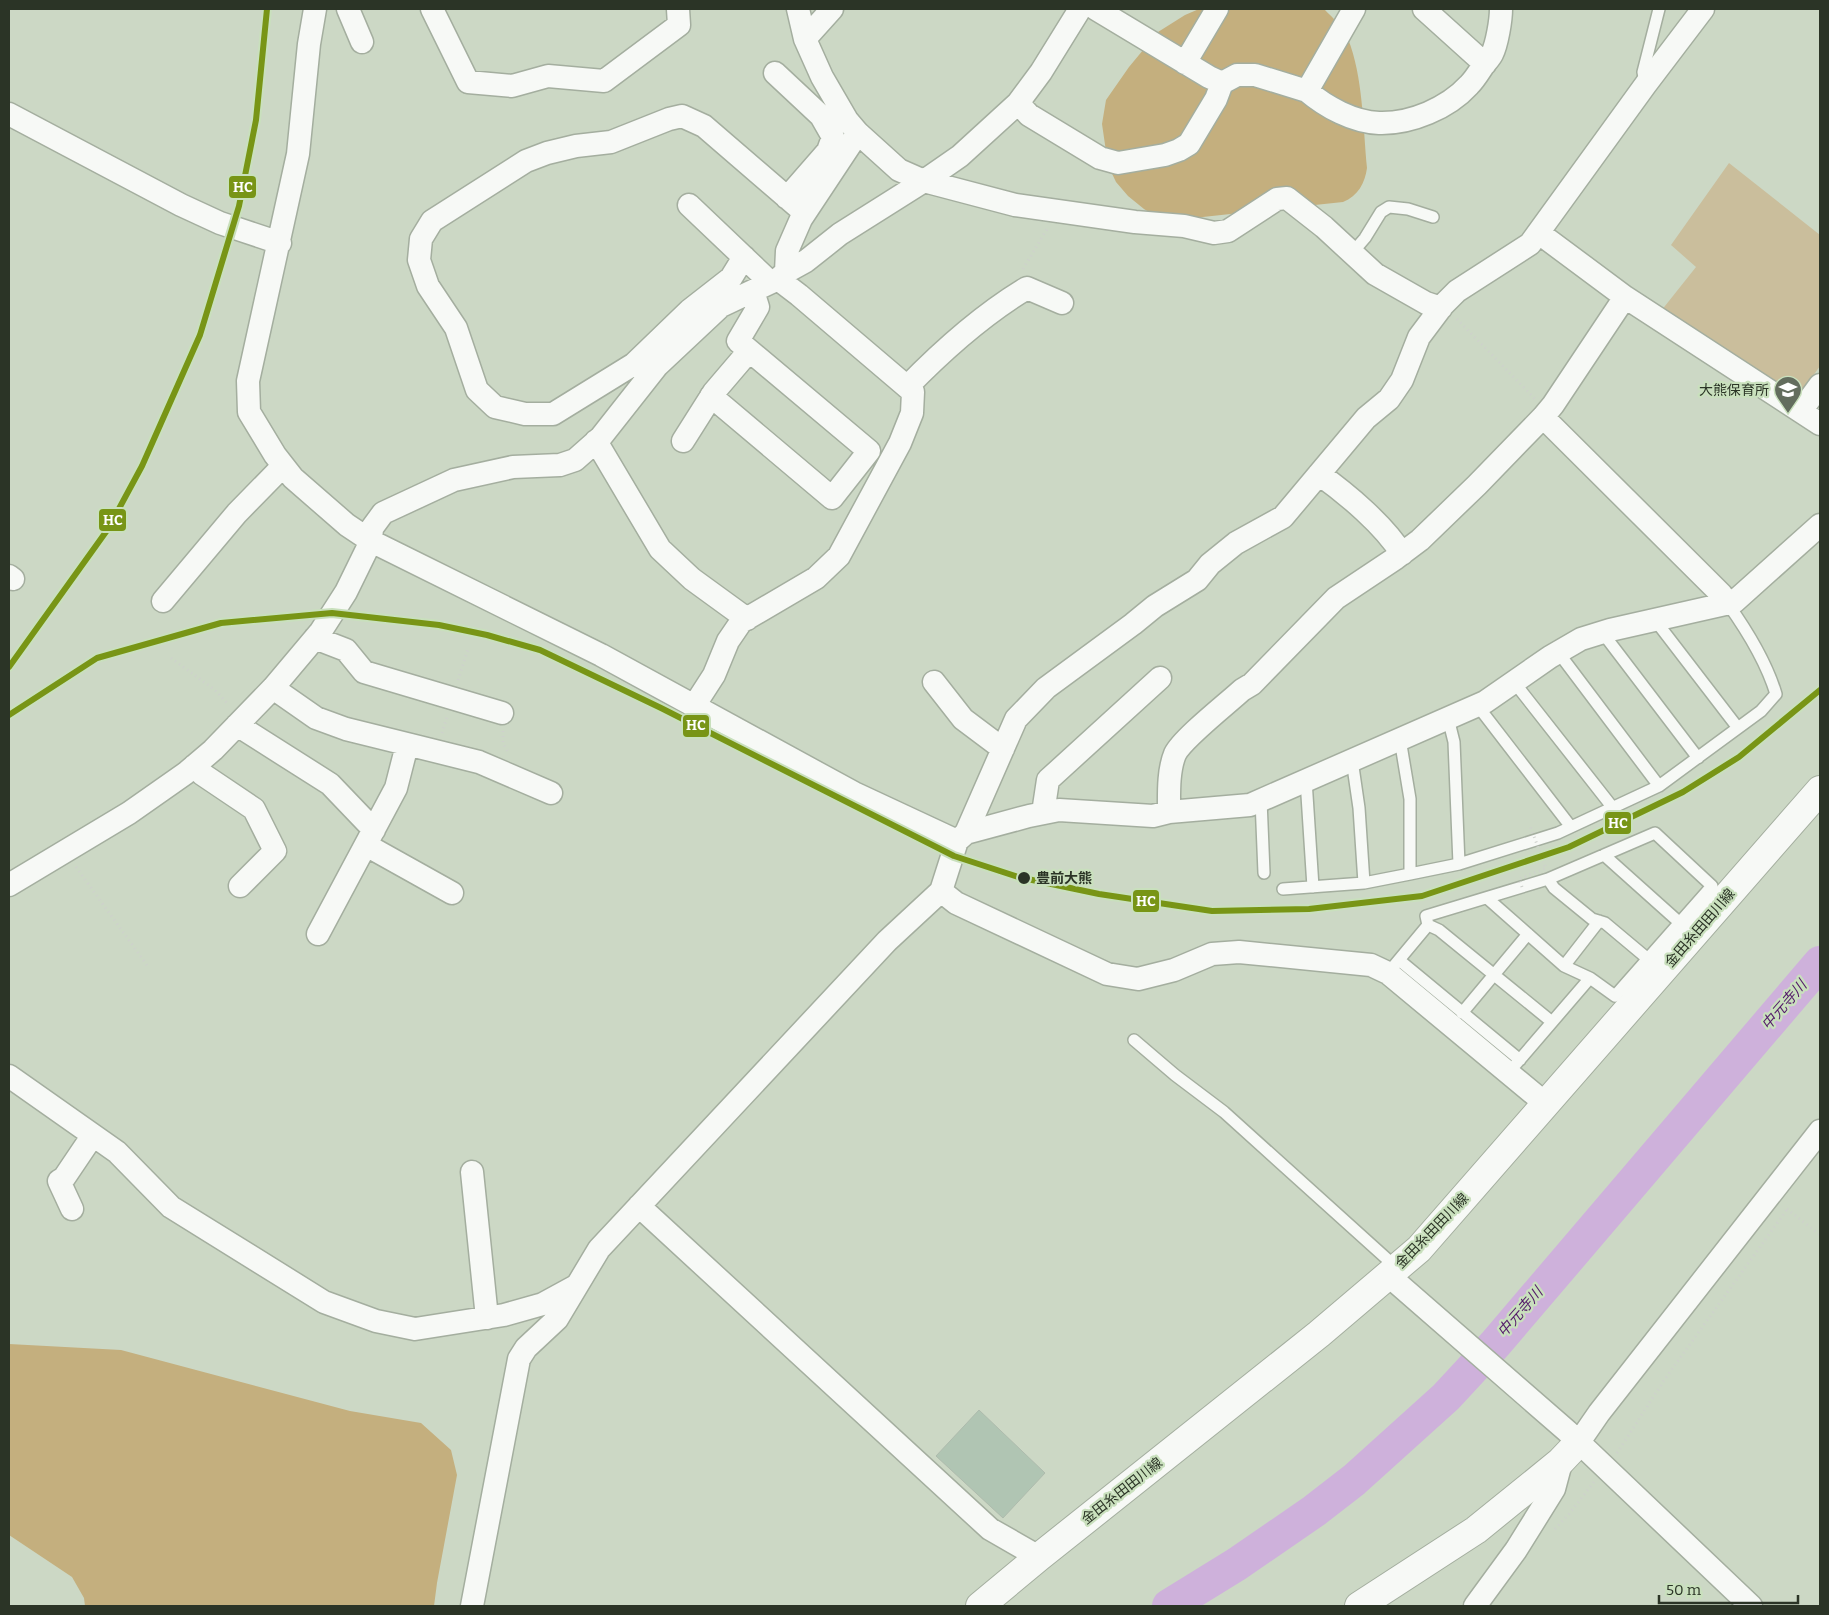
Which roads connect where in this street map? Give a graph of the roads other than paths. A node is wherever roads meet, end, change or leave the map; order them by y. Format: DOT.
graph roads {
  1 [pos="315,9"];
  2 [pos="348,9"];
  3 [pos="432,9"];
  4 [pos="678,9"];
  5 [pos="798,9"];
  6 [pos="832,9"];
  7 [pos="1080,9"];
  8 [pos="1096,9"];
  9 [pos="1217,9"];
  10 [pos="1354,9"];
  11 [pos="1424,9"];
  12 [pos="1501,9"];
  13 [pos="1659,9"];
  14 [pos="1703,9"];
  15 [pos="805,39"];
  16 [pos="362,42"];
  17 [pos="1185,63"];
  18 [pos="1485,64"];
  19 [pos="775,74"];
  20 [pos="1222,83"];
  21 [pos="1646,84"];
  22 [pos="1307,91"];
  23 [pos="1018,103"];
  24 [pos="9,114"];
  25 [pos="858,133"];
  26 [pos="924,181"];
  27 [pos="787,198"];
  28 [pos="689,205"];
  29 [pos="805,213"];
  30 [pos="1433,216"];
  31 [pos="1539,233"];
  32 [pos="280,244"];
  33 [pos="1352,253"];
  34 [pos="744,257"];
  35 [pos="772,281"];
  36 [pos="1625,297"];
  37 [pos="1062,303"];
  38 [pos="1442,306"];
  39 [pos="748,351"];
  40 [pos="1820,385"];
  41 [pos="907,388"];
  42 [pos="711,396"];
  43 [pos="1801,411"];
  44 [pos="1545,414"];
  45 [pos="1820,424"];
  46 [pos="683,441"];
  47 [pos="596,442"];
  48 [pos="283,466"];
  49 [pos="1319,474"];
  50 [pos="1820,525"];
  51 [pos="371,541"];
  52 [pos="1402,554"];
  53 [pos="163,601"];
  54 [pos="1728,604"];
  55 [pos="747,619"];
  56 [pos="1655,620"];
  57 [pos="1602,632"];
  58 [pos="315,638"];
  59 [pos="1558,652"];
  60 [pos="1160,678"];
  61 [pos="934,682"];
  62 [pos="1514,682"];
  63 [pos="273,688"];
  64 [pos="694,706"];
  65 [pos="1477,706"];
  66 [pos="502,713"];
  67 [pos="1448,718"];
  68 [pos="240,722"];
  69 [pos="1738,728"];
  70 [pos="1400,739"];
  71 [pos="407,745"];
  72 [pos="1002,749"];
  73 [pos="1698,758"];
  74 [pos="1352,760"];
  75 [pos="194,766"];
  76 [pos="1306,780"];
  77 [pos="1659,786"];
  78 [pos="1820,790"];
  79 [pos="551,793"];
  80 [pos="1261,800"];
  81 [pos="1613,808"];
  82 [pos="1170,812"];
  83 [pos="1043,813"];
  84 [pos="1571,828"];
  85 [pos="370,837"];
  86 [pos="962,837"];
  87 [pos="1604,855"];
  88 [pos="1459,864"];
  89 [pos="1264,874"];
  90 [pos="1410,874"];
  91 [pos="1548,879"];
  92 [pos="1364,883"];
  93 [pos="9,885"];
  94 [pos="240,886"];
  95 [pos="1313,887"];
  96 [pos="1283,889"];
  97 [pos="941,891"];
  98 [pos="452,893"];
  99 [pos="1487,898"];
  100 [pos="1599,921"];
  101 [pos="1680,923"];
  102 [pos="1428,924"];
  103 [pos="318,934"];
  104 [pos="1528,934"];
  105 [pos="1648,959"];
  106 [pos="1393,966"];
  107 [pos="1564,966"];
  108 [pos="1494,975"];
  109 [pos="1590,978"];
  110 [pos="1462,1012"];
  111 [pos="1552,1022"];
  112 [pos="1134,1040"];
  113 [pos="1514,1067"];
  114 [pos="9,1076"];
  115 [pos="1546,1104"];
  116 [pos="1820,1131"];
  117 [pos="93,1135"];
  118 [pos="472,1172"];
  119 [pos="639,1206"];
  120 [pos="72,1208"];
  121 [pos="1395,1276"];
  122 [pos="576,1286"];
  123 [pos="487,1318"];
  124 [pos="1570,1444"];
  125 [pos="1039,1557"];
  126 [pos="472,1606"];
  127 [pos="980,1606"];
  128 [pos="1359,1606"];
  129 [pos="1475,1606"];
  130 [pos="1752,1606"];
  1 -- 32 [label="street"];
  2 -- 16 [label="street"];
  3 -- 4 [label="street"];
  5 -- 15 [label="street"];
  6 -- 15 [label="street"];
  7 -- 23 [label="street"];
  8 -- 17 [label="street"];
  9 -- 17 [label="street"];
  10 -- 22 [label="street"];
  11 -- 18 [label="street"];
  12 -- 18 [label="street"];
  13 -- 21 [label="lane"];
  14 -- 21 [label="street"];
  15 -- 25 [label="street"];
  17 -- 20 [label="street"];
  18 -- 22 [label="street"];
  19 -- 27 [label="street"];
  20 -- 22 [label="street"];
  20 -- 23 [label="street"];
  21 -- 31 [label="street"];
  23 -- 26 [label="street"];
  24 -- 32 [label="street"];
  25 -- 26 [label="street"];
  25 -- 29 [label="street"];
  26 -- 33 [label="street"];
  26 -- 35 [label="street"];
  27 -- 29 [label="street"];
  27 -- 34 [label="street"];
  28 -- 34 [label="street"];
  29 -- 35 [label="street"];
  30 -- 33 [label="lane"];
  31 -- 36 [label="street"];
  31 -- 38 [label="street"];
  32 -- 48 [label="street"];
  33 -- 38 [label="street"];
  34 -- 35 [label="street"];
  35 -- 39 [label="street"];
  35 -- 41 [label="street"];
  35 -- 47 [label="street"];
  36 -- 43 [label="street"];
  36 -- 44 [label="street"];
  37 -- 41 [label="street"];
  38 -- 49 [label="street"];
  39 -- 42 [label="street"];
  39 -- 42 [label="street"];
  40 -- 43 [label="street"];
  41 -- 55 [label="street"];
  42 -- 46 [label="street"];
  43 -- 45 [label="street"];
  44 -- 52 [label="street"];
  44 -- 54 [label="street"];
  47 -- 51 [label="street"];
  47 -- 55 [label="street"];
  48 -- 51 [label="street"];
  48 -- 53 [label="street"];
  49 -- 52 [label="street"];
  49 -- 72 [label="street"];
  50 -- 54 [label="street"];
  51 -- 58 [label="street"];
  51 -- 64 [label="street"];
  52 -- 82 [label="street"];
  54 -- 56 [label="street"];
  54 -- 69 [label="lane"];
  55 -- 64 [label="street"];
  56 -- 57 [label="street"];
  56 -- 69 [label="lane"];
  57 -- 59 [label="street"];
  57 -- 73 [label="lane"];
  58 -- 63 [label="street"];
  58 -- 66 [label="street"];
  59 -- 62 [label="street"];
  59 -- 77 [label="lane"];
  60 -- 83 [label="street"];
  61 -- 72 [label="street"];
  62 -- 65 [label="street"];
  62 -- 81 [label="lane"];
  63 -- 68 [label="street"];
  63 -- 71 [label="street"];
  64 -- 86 [label="street"];
  65 -- 67 [label="street"];
  65 -- 84 [label="lane"];
  67 -- 70 [label="street"];
  67 -- 88 [label="lane"];
  68 -- 75 [label="street"];
  68 -- 85 [label="street"];
  69 -- 73 [label="lane"];
  70 -- 74 [label="street"];
  70 -- 90 [label="lane"];
  71 -- 79 [label="street"];
  71 -- 85 [label="street"];
  72 -- 86 [label="street"];
  73 -- 77 [label="lane"];
  74 -- 76 [label="street"];
  74 -- 92 [label="lane"];
  75 -- 93 [label="street"];
  75 -- 94 [label="street"];
  76 -- 80 [label="street"];
  76 -- 95 [label="lane"];
  77 -- 81 [label="lane"];
  78 -- 115 [label="main road, 金田糸田田川線"];
  80 -- 82 [label="street"];
  80 -- 89 [label="lane"];
  81 -- 84 [label="lane"];
  82 -- 83 [label="street"];
  83 -- 86 [label="street"];
  84 -- 88 [label="lane"];
  85 -- 98 [label="street"];
  85 -- 103 [label="street"];
  86 -- 97 [label="street"];
  87 -- 91 [label="lane"];
  87 -- 101 [label="lane"];
  87 -- 101 [label="lane"];
  88 -- 90 [label="lane"];
  90 -- 92 [label="lane"];
  91 -- 99 [label="lane"];
  91 -- 100 [label="lane"];
  92 -- 95 [label="lane"];
  95 -- 96 [label="lane"];
  97 -- 106 [label="street"];
  97 -- 119 [label="street"];
  99 -- 102 [label="lane"];
  99 -- 104 [label="lane"];
  100 -- 105 [label="lane"];
  100 -- 107 [label="lane"];
  101 -- 105 [label="lane"];
  102 -- 106 [label="lane"];
  102 -- 108 [label="lane"];
  104 -- 107 [label="lane"];
  104 -- 108 [label="lane"];
  105 -- 109 [label="lane"];
  106 -- 110 [label="lane"];
  106 -- 113 [label="street"];
  107 -- 109 [label="lane"];
  108 -- 110 [label="lane"];
  108 -- 111 [label="lane"];
  109 -- 111 [label="lane"];
  110 -- 113 [label="lane"];
  111 -- 113 [label="lane"];
  112 -- 121 [label="lane"];
  113 -- 115 [label="street"];
  114 -- 117 [label="street"];
  115 -- 121 [label="main road, 金田糸田田川線"];
  116 -- 124 [label="street"];
  117 -- 120 [label="street"];
  117 -- 123 [label="street"];
  118 -- 123 [label="street"];
  119 -- 122 [label="street"];
  119 -- 125 [label="street"];
  121 -- 124 [label="street"];
  121 -- 125 [label="main road, 金田糸田田川線"];
  122 -- 123 [label="street"];
  122 -- 126 [label="street"];
  124 -- 128 [label="main road"];
  124 -- 129 [label="street"];
  124 -- 130 [label="street"];
  125 -- 127 [label="main road, 金田糸田田川線"];
}
